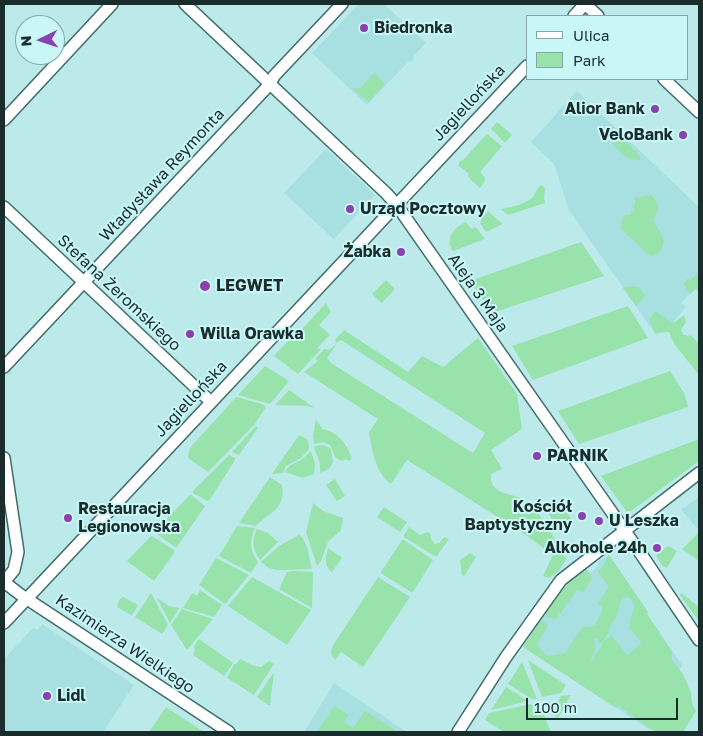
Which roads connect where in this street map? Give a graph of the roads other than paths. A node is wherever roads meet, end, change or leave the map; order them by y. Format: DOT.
graph roads {
  1 [pos="112,4"];
  2 [pos="185,4"];
  3 [pos="342,4"];
  4 [pos="585,4"];
  5 [pos="575,15"];
  6 [pos="597,15"];
  7 [pos="526,67"];
  8 [pos="665,80"];
  9 [pos="270,84"];
  10 [pos="699,112"];
  11 [pos="4,120"];
  12 [pos="396,204"];
  13 [pos="4,207"];
  14 [pos="84,282"];
  15 [pos="4,367"];
  16 [pos="211,402"];
  17 [pos="4,458"];
  18 [pos="699,473"];
  19 [pos="624,530"];
  20 [pos="4,582"];
  21 [pos="26,599"];
  22 [pos="4,622"];
  23 [pos="699,640"];
  24 [pos="229,732"];
  25 [pos="458,732"];
  1 -- 11 [label="street"];
  2 -- 9 [label="street, Aleja 3 Maja"];
  3 -- 9 [label="street, Władysława Reymonta"];
  4 -- 5 [label="street"];
  4 -- 6 [label="street"];
  7 -- 12 [label="street, Jagiellońska"];
  8 -- 10 [label="street"];
  9 -- 12 [label="street, Aleja 3 Maja"];
  9 -- 14 [label="street, Władysława Reymonta"];
  12 -- 16 [label="street, Jagiellońska"];
  12 -- 19 [label="street, Aleja 3 Maja"];
  13 -- 14 [label="street, Stefana Żeromskiego"];
  14 -- 15 [label="street, Władysława Reymonta"];
  14 -- 16 [label="street, Stefana Żeromskiego"];
  16 -- 21 [label="street, Jagiellońska"];
  17 -- 20 [label="street"];
  18 -- 19 [label="street"];
  19 -- 23 [label="street, Aleja 3 Maja"];
  19 -- 25 [label="street"];
  20 -- 21 [label="street, Kazimierza Wielkiego"];
  21 -- 22 [label="street, Jagiellońska"];
  21 -- 24 [label="street, Kazimierza Wielkiego"];
}
